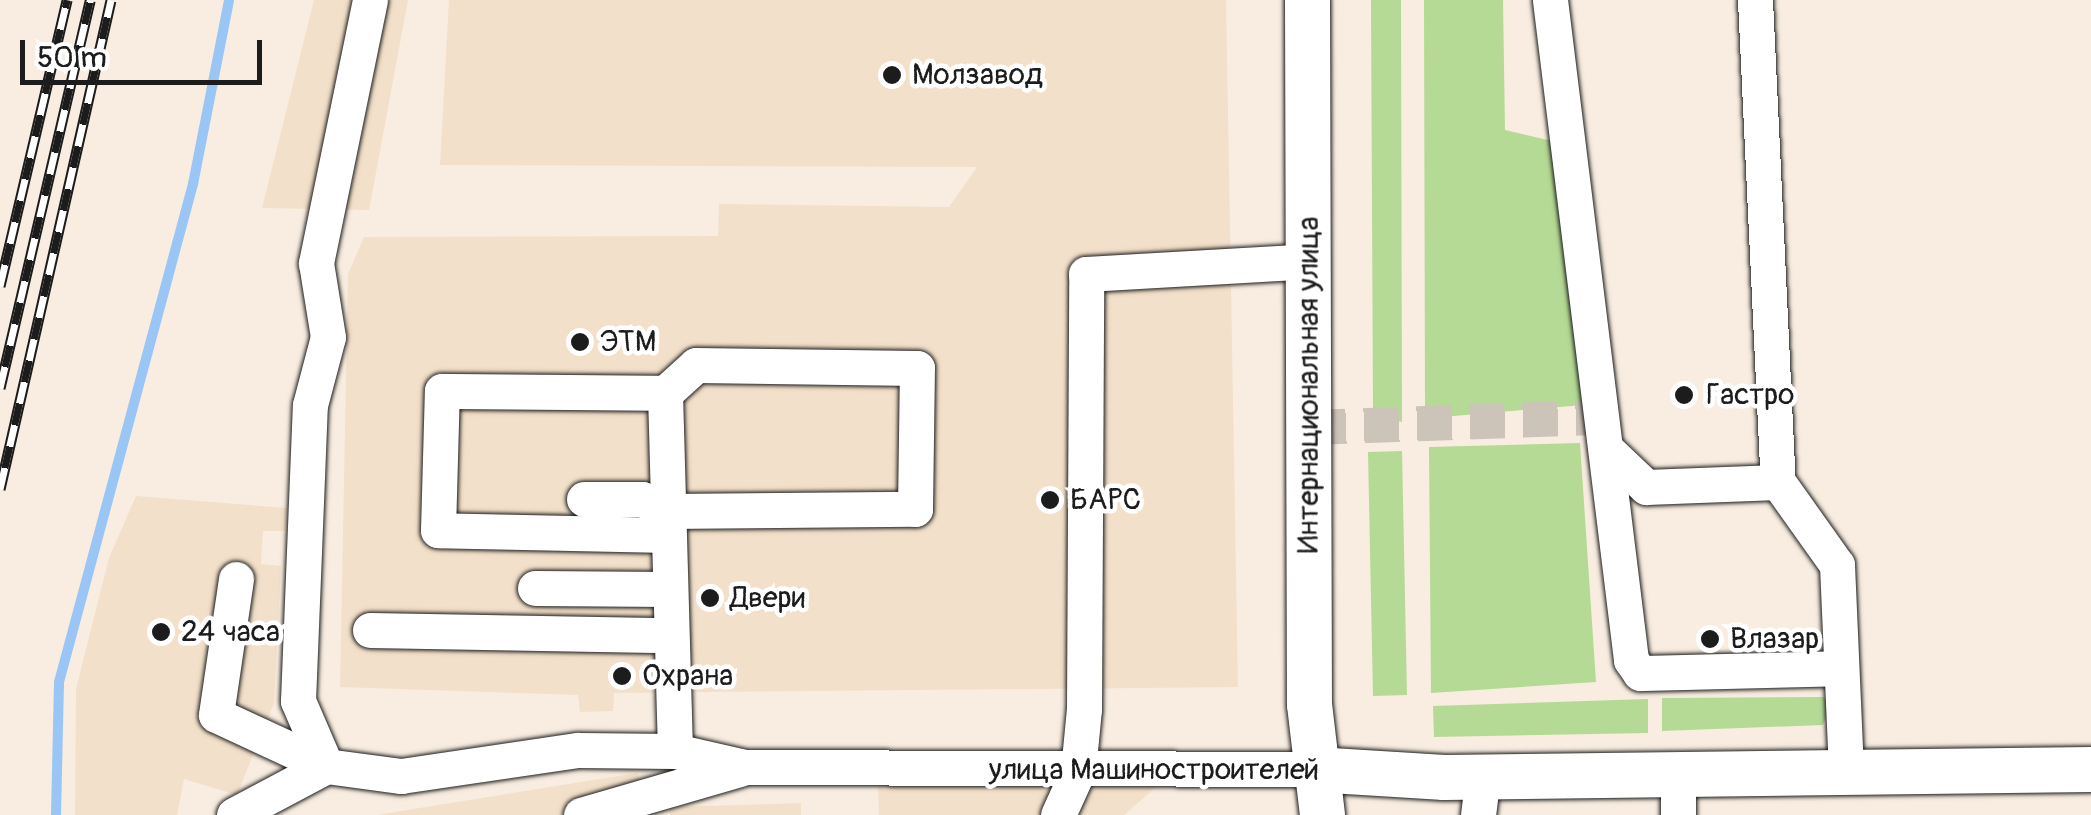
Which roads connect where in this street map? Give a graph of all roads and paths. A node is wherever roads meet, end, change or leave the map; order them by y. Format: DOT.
graph roads {
  1 [pos="370,0"];
  2 [pos="1307,0"];
  3 [pos="1550,0"];
  4 [pos="1755,0"];
  5 [pos="1309,261"];
  6 [pos="665,394"];
  7 [pos="1607,450"];
  8 [pos="1778,482"];
  9 [pos="584,499"];
  10 [pos="667,523"];
  11 [pos="236,579"];
  12 [pos="535,588"];
  13 [pos="668,589"];
  14 [pos="370,630"];
  15 [pos="670,635"];
  16 [pos="1841,668"];
  17 [pos="676,751"];
  18 [pos="326,766"];
  19 [pos="745,768"];
  20 [pos="1314,769"];
  21 [pos="2091,769"];
  22 [pos="1078,772"];
  23 [pos="1846,773"];
  24 [pos="1480,795"];
  25 [pos="1678,795"];
  26 [pos="234,815"];
  27 [pos="580,815"];
  28 [pos="1058,815"];
  29 [pos="1302,815"];
  30 [pos="1322,815"];
  1 -- 18 [label="street"];
  2 -- 5 [label="main road, Интернациональная улица"];
  3 -- 7 [label="street"];
  4 -- 8 [label="street"];
  5 -- 20 [label="main road, Интернациональная улица"];
  5 -- 22 [label="street"];
  6 -- 10 [label="street"];
  6 -- 10 [label="street"];
  6 -- 10 [label="street"];
  7 -- 8 [label="street"];
  7 -- 16 [label="street"];
  8 -- 16 [label="street"];
  9 -- 10 [label="street"];
  10 -- 13 [label="street"];
  11 -- 18 [label="street, улица Машиностроителей"];
  12 -- 13 [label="street"];
  13 -- 15 [label="street"];
  14 -- 15 [label="street"];
  15 -- 17 [label="street"];
  16 -- 23 [label="street"];
  17 -- 18 [label="street, улица Машиностроителей"];
  17 -- 19 [label="street, улица Машиностроителей"];
  18 -- 26 [label="street"];
  19 -- 22 [label="street, улица Машиностроителей"];
  19 -- 27 [label="street"];
  20 -- 22 [label="street, улица Машиностроителей"];
  20 -- 24 [label="main road, улица Машиностроителей"];
  20 -- 29 [label="main road, Интернациональная улица"];
  20 -- 30 [label="main road, Интернациональная улица"];
  21 -- 23 [label="main road, улица Машиностроителей"];
  22 -- 28 [label="street"];
  23 -- 25 [label="main road, улица Машиностроителей"];
  24 -- 25 [label="main road, улица Машиностроителей"];
}
